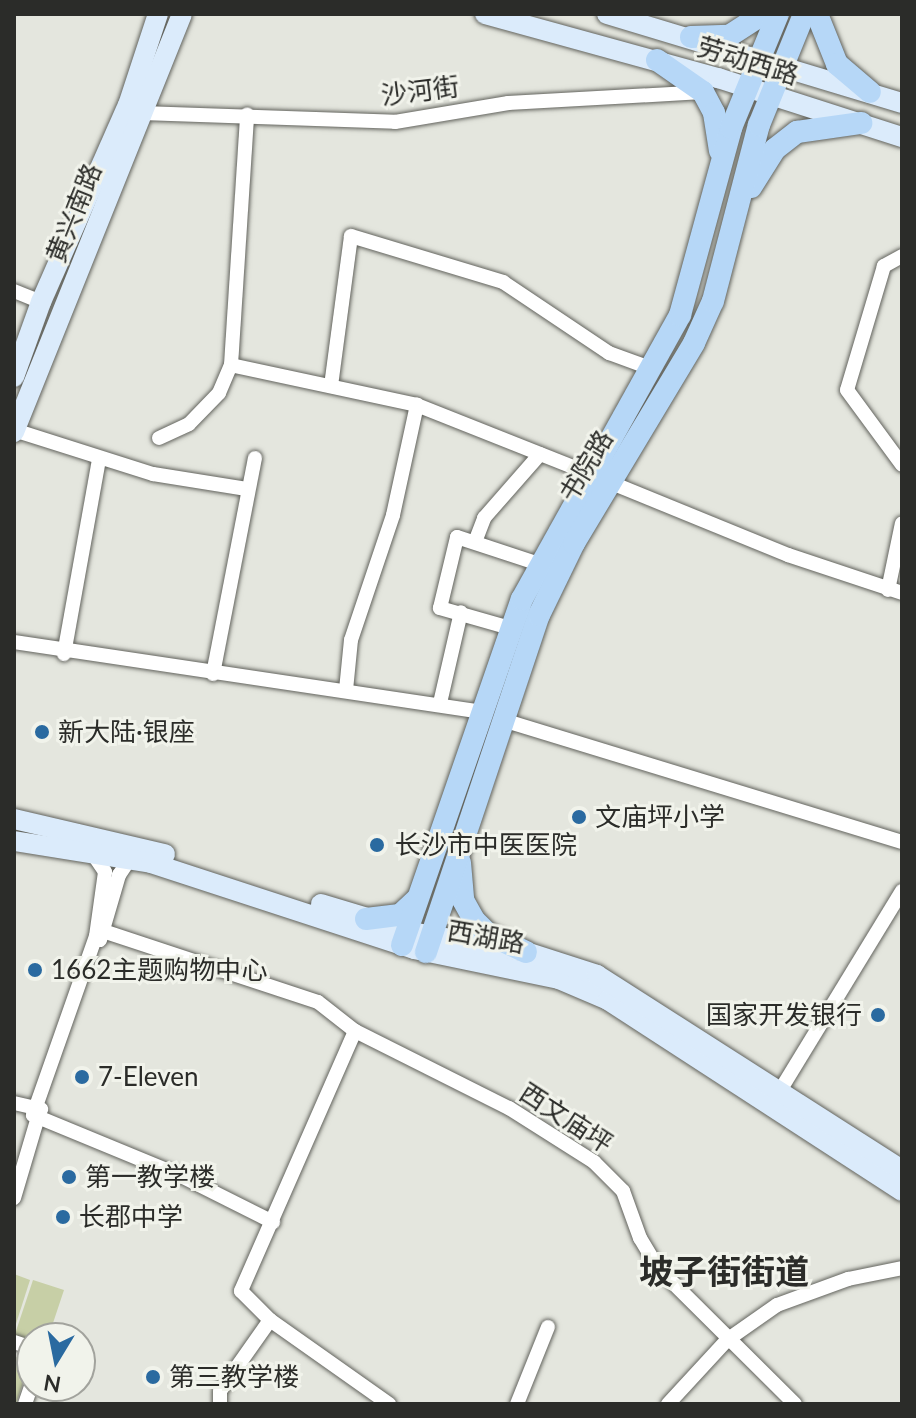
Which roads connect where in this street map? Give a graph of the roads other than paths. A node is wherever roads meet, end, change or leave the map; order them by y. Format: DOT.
graph roads {
  1 [pos="182,14"];
  2 [pos="189,14"];
  3 [pos="485,14"];
  4 [pos="607,14"];
  5 [pos="763,14"];
  6 [pos="778,14"];
  7 [pos="804,14"];
  8 [pos="817,14"];
  9 [pos="157,17"];
  10 [pos="173,37"];
  11 [pos="691,37"];
  12 [pos="759,57"];
  13 [pos="657,60"];
  14 [pos="783,64"];
  15 [pos="747,87"];
  16 [pos="703,92"];
  17 [pos="870,92"];
  18 [pos="770,94"];
  19 [pos="902,103"];
  20 [pos="142,113"];
  21 [pos="247,115"];
  22 [pos="861,123"];
  23 [pos="902,137"];
  24 [pos="720,175"];
  25 [pos="738,217"];
  26 [pos="902,256"];
  27 [pos="14,291"];
  28 [pos="41,302"];
  29 [pos="231,365"];
  30 [pos="653,369"];
  31 [pos="14,377"];
  32 [pos="331,386"];
  33 [pos="417,405"];
  34 [pos="14,431"];
  35 [pos="159,438"];
  36 [pos="540,454"];
  37 [pos="255,458"];
  38 [pos="99,460"];
  39 [pos="902,465"];
  40 [pos="599,478"];
  41 [pos="247,489"];
  42 [pos="902,523"];
  43 [pos="475,542"];
  44 [pos="539,564"];
  45 [pos="895,591"];
  46 [pos="461,612"];
  47 [pos="510,628"];
  48 [pos="14,642"];
  49 [pos="64,654"];
  50 [pos="213,674"];
  51 [pos="346,690"];
  52 [pos="440,703"];
  53 [pos="481,712"];
  54 [pos="503,720"];
  55 [pos="14,819"];
  56 [pos="14,841"];
  57 [pos="462,842"];
  58 [pos="902,842"];
  59 [pos="95,857"];
  60 [pos="129,860"];
  61 [pos="902,891"];
  62 [pos="419,894"];
  63 [pos="366,919"];
  64 [pos="103,931"];
  65 [pos="405,938"];
  66 [pos="429,944"];
  67 [pos="526,952"];
  68 [pos="355,1031"];
  69 [pos="778,1094"];
  70 [pos="14,1103"];
  71 [pos="37,1113"];
  72 [pos="902,1170"];
  73 [pos="902,1191"];
  74 [pos="14,1198"];
  75 [pos="273,1222"];
  76 [pos="902,1268"];
  77 [pos="270,1320"];
  78 [pos="548,1327"];
  79 [pos="727,1340"];
  80 [pos="220,1404"];
  81 [pos="389,1404"];
  82 [pos="517,1404"];
  83 [pos="668,1404"];
  84 [pos="795,1404"];
  1 -- 10 [label="main road, 黄兴南路"];
  2 -- 10 [label="main road"];
  3 -- 13 [label="main road, 劳动西路"];
  4 -- 11 [label="main road, 劳动西路"];
  5 -- 11 [label="main road"];
  6 -- 12 [label="main road, 书院路"];
  7 -- 14 [label="main road, 书院路"];
  8 -- 17 [label="main road"];
  9 -- 28 [label="main road, 黄兴南路"];
  10 -- 20 [label="main road, 黄兴南路"];
  11 -- 12 [label="main road, 劳动西路"];
  12 -- 14 [label="main road, 劳动西路"];
  12 -- 15 [label="main road, 书院路"];
  13 -- 15 [label="main road, 劳动西路"];
  13 -- 16 [label="main road"];
  14 -- 17 [label="main road, 劳动西路"];
  14 -- 18 [label="main road, 书院路"];
  15 -- 18 [label="main road, 劳动西路"];
  15 -- 24 [label="main road, 书院路"];
  16 -- 21 [label="street, 沙河街"];
  16 -- 24 [label="main road"];
  17 -- 19 [label="main road, 劳动西路"];
  17 -- 22 [label="main road"];
  18 -- 22 [label="main road, 劳动西路"];
  18 -- 25 [label="main road, 书院路"];
  20 -- 21 [label="street, 沙河街"];
  20 -- 34 [label="main road, 黄兴南路"];
  21 -- 29 [label="street"];
  22 -- 23 [label="main road, 劳动西路"];
  22 -- 25 [label="main road"];
  24 -- 30 [label="main road, 书院路"];
  25 -- 40 [label="main road, 书院路"];
  26 -- 39 [label="street"];
  27 -- 28 [label="street"];
  28 -- 31 [label="main road, 黄兴南路"];
  29 -- 32 [label="street"];
  29 -- 35 [label="street"];
  30 -- 32 [label="street"];
  30 -- 40 [label="main road, 书院路"];
  32 -- 33 [label="street"];
  33 -- 36 [label="street"];
  33 -- 51 [label="street"];
  34 -- 38 [label="street"];
  36 -- 40 [label="street"];
  36 -- 43 [label="street"];
  37 -- 41 [label="street"];
  38 -- 41 [label="street"];
  38 -- 49 [label="street"];
  40 -- 44 [label="main road, 书院路"];
  40 -- 45 [label="street"];
  40 -- 54 [label="main road, 书院路"];
  41 -- 50 [label="street"];
  42 -- 45 [label="street"];
  43 -- 44 [label="street"];
  43 -- 46 [label="street"];
  44 -- 47 [label="main road, 书院路"];
  46 -- 47 [label="street"];
  46 -- 52 [label="street"];
  47 -- 53 [label="main road, 书院路"];
  48 -- 49 [label="street"];
  49 -- 50 [label="street"];
  50 -- 51 [label="street"];
  51 -- 52 [label="street"];
  52 -- 53 [label="street"];
  53 -- 62 [label="main road, 书院路"];
  54 -- 57 [label="main road, 书院路"];
  54 -- 58 [label="street"];
  55 -- 63 [label="main road, 西湖路"];
  56 -- 59 [label="main road, 西湖路"];
  57 -- 66 [label="main road, 书院路"];
  57 -- 67 [label="main road"];
  59 -- 60 [label="main road, 西湖路"];
  59 -- 71 [label="street"];
  60 -- 64 [label="street"];
  60 -- 65 [label="main road, 西湖路"];
  61 -- 69 [label="street"];
  62 -- 63 [label="main road"];
  62 -- 65 [label="main road, 书院路"];
  63 -- 65 [label="main road, 西湖路"];
  64 -- 68 [label="street, 西文庙坪"];
  64 -- 71 [label="street"];
  65 -- 66 [label="main road, 西湖路"];
  66 -- 67 [label="main road, 西湖路"];
  66 -- 73 [label="main road, 西湖路"];
  67 -- 69 [label="main road, 西湖路"];
  68 -- 75 [label="street"];
  68 -- 79 [label="street, 西文庙坪"];
  69 -- 72 [label="main road, 西湖路"];
  70 -- 71 [label="street"];
  71 -- 74 [label="street"];
  71 -- 75 [label="street"];
  75 -- 77 [label="street"];
  76 -- 79 [label="street"];
  77 -- 80 [label="street"];
  77 -- 81 [label="street"];
  78 -- 82 [label="street"];
  79 -- 83 [label="street"];
  79 -- 84 [label="street, 西文庙坪"];
}
